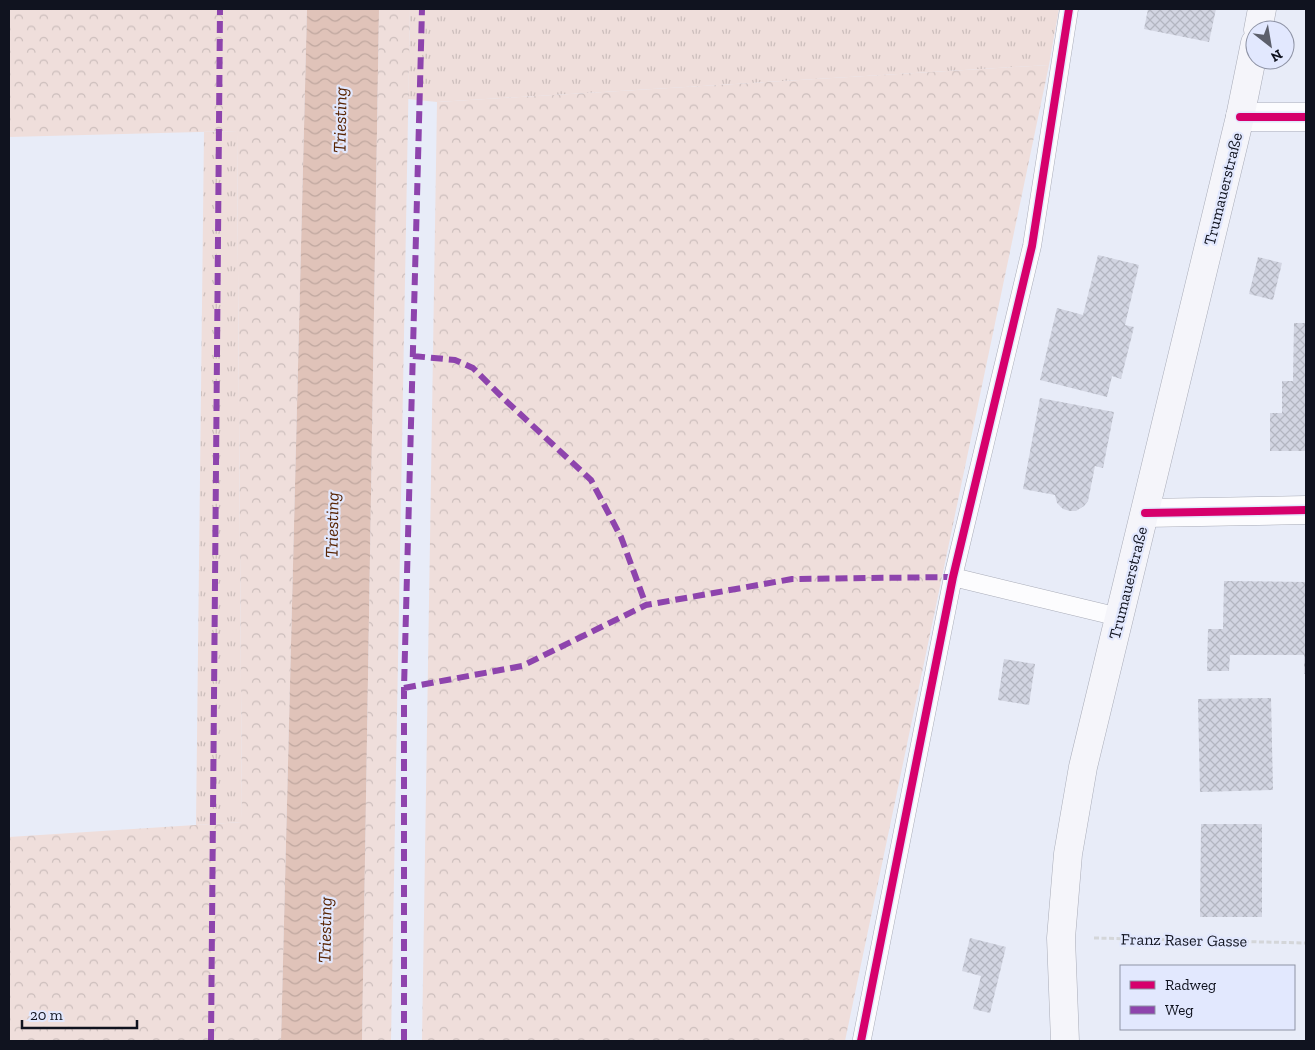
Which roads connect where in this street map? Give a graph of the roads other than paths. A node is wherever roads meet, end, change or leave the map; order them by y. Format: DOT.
graph roads {
  1 [pos="1070,9"];
  2 [pos="1250,70"];
  3 [pos="1240,117"];
  4 [pos="1306,117"];
  5 [pos="1306,510"];
  6 [pos="1145,513"];
  7 [pos="954,577"];
  8 [pos="1119,617"];
  9 [pos="862,1039"];
  10 [pos="1065,1041"];
  1 -- 7 [label="lane"];
  2 -- 3 [label="main road, Trumauerstraße"];
  3 -- 4 [label="street"];
  3 -- 6 [label="main road, Trumauerstraße"];
  5 -- 6 [label="street"];
  6 -- 8 [label="main road, Trumauerstraße"];
  7 -- 8 [label="lane"];
  7 -- 9 [label="lane"];
  8 -- 10 [label="main road, Trumauerstraße"];
}
